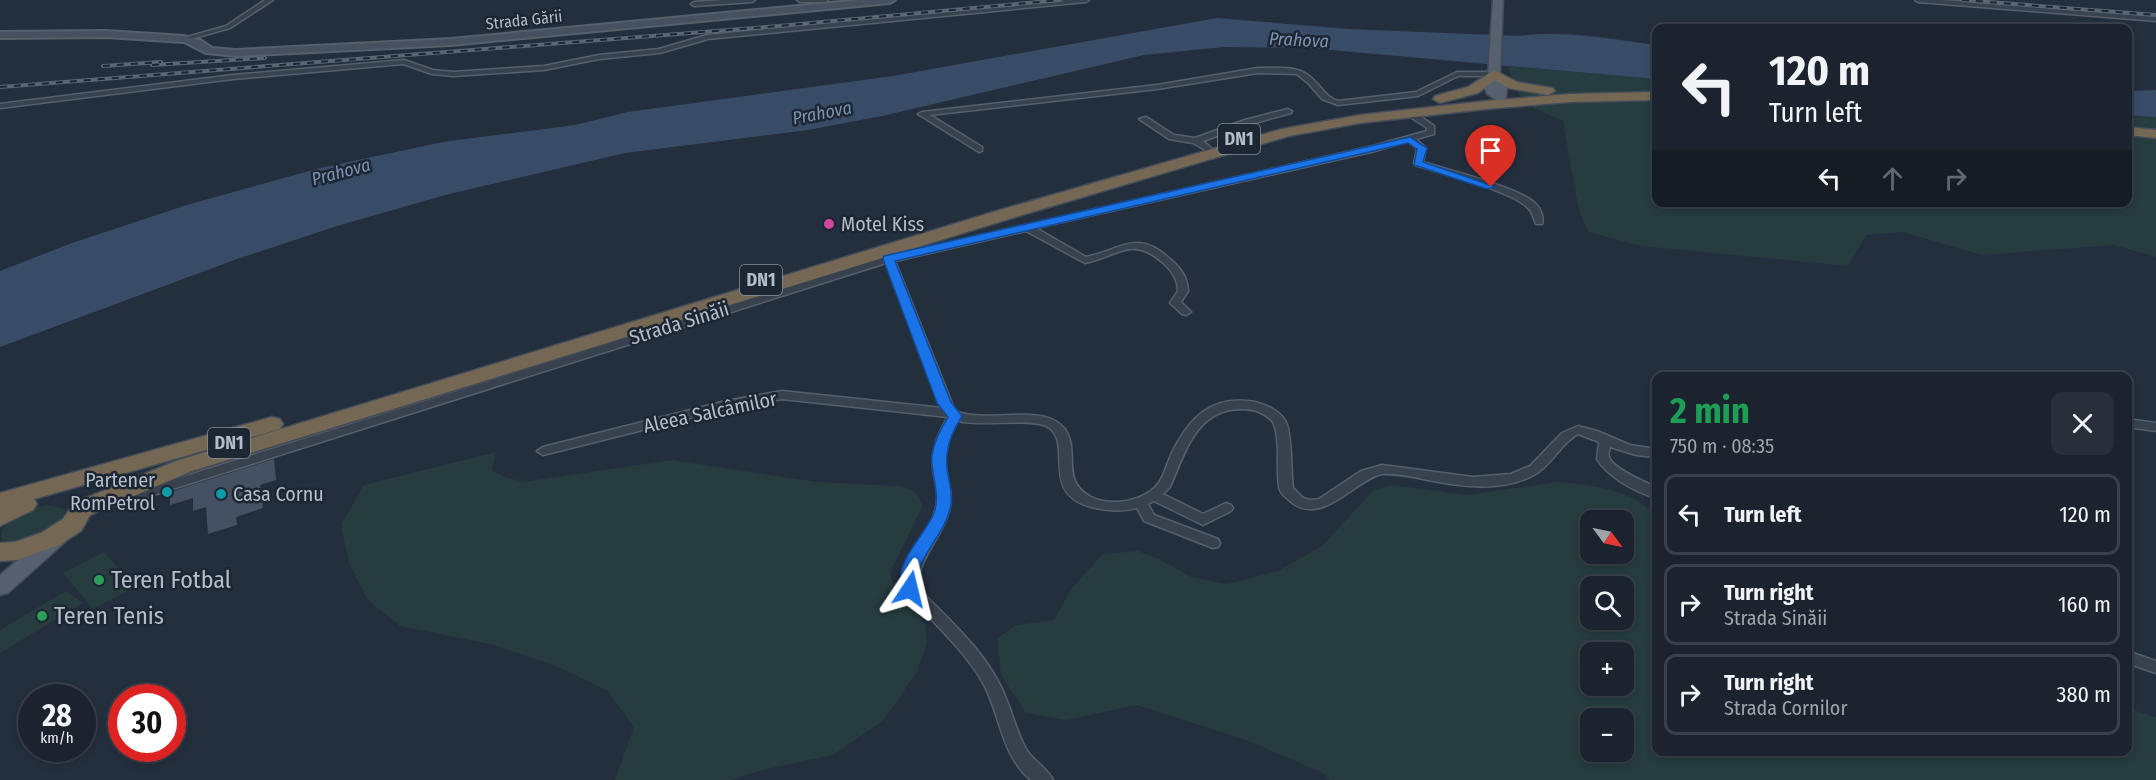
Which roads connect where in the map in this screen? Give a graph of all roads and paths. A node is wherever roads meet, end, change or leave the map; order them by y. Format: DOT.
graph roads {
  1 [pos="270,0"];
  2 [pos="752,0"];
  3 [pos="800,0"];
  4 [pos="825,0"];
  5 [pos="890,0"];
  6 [pos="1086,0"];
  7 [pos="1498,0"];
  8 [pos="1918,0"];
  9 [pos="859,1"];
  10 [pos="694,4"];
  11 [pos="2156,19"];
  12 [pos="0,35"];
  13 [pos="184,39"];
  14 [pos="1494,74"];
  15 [pos="1593,92"];
  16 [pos="1652,94"];
  17 [pos="1652,94"];
  18 [pos="1503,100"];
  19 [pos="0,106"];
  20 [pos="1288,111"];
  21 [pos="1410,113"];
  22 [pos="1334,118"];
  23 [pos="1143,119"];
  24 [pos="2132,130"];
  25 [pos="2156,132"];
  26 [pos="1410,140"];
  27 [pos="1201,145"];
  28 [pos="979,149"];
  29 [pos="1539,222"];
  30 [pos="1026,227"];
  31 [pos="889,259"];
  32 [pos="1186,312"];
  33 [pos="390,391"];
  34 [pos="953,415"];
  35 [pos="2132,424"];
  36 [pos="2156,427"];
  37 [pos="1606,440"];
  38 [pos="543,451"];
  39 [pos="1652,453"];
  40 [pos="1652,491"];
  41 [pos="1155,496"];
  42 [pos="0,501"];
  43 [pos="1141,503"];
  44 [pos="26,504"];
  45 [pos="1226,508"];
  46 [pos="0,511"];
  47 [pos="74,512"];
  48 [pos="0,518"];
  49 [pos="1213,543"];
  50 [pos="0,552"];
  51 [pos="0,587"];
  52 [pos="2132,659"];
  53 [pos="2156,667"];
  54 [pos="1044,780"];
  1 -- 13 [label="street"];
  2 -- 10 [label="street"];
  3 -- 4 [label="street"];
  5 -- 9 [label="street, Strada Gării"];
  6 -- 19 [label="street"];
  7 -- 14 [label="main road"];
  8 -- 11 [label="street"];
  9 -- 13 [label="street, Strada Gării"];
  12 -- 13 [label="street, Strada Gării"];
  14 -- 15 [label="highway"];
  14 -- 18 [label="main road"];
  14 -- 22 [label="highway"];
  14 -- 28 [label="street"];
  15 -- 16 [label="highway, DN1"];
  15 -- 18 [label="highway, DN1"];
  17 -- 18 [label="highway, DN1"];
  18 -- 21 [label="highway, DN1"];
  18 -- 22 [label="highway, DN1"];
  20 -- 27 [label="street"];
  21 -- 26 [label="street, Strada Sinăii"];
  21 -- 47 [label="highway, DN1"];
  22 -- 27 [label="highway, DN1"];
  23 -- 27 [label="street"];
  24 -- 25 [label="highway"];
  26 -- 29 [label="street"];
  26 -- 30 [label="street, Strada Sinăii"];
  27 -- 33 [label="highway, DN1"];
  30 -- 31 [label="street, Strada Sinăii"];
  30 -- 32 [label="street"];
  31 -- 34 [label="street"];
  31 -- 47 [label="street, Strada Sinăii"];
  33 -- 42 [label="highway, DN1"];
  33 -- 47 [label="highway, DN1"];
  34 -- 38 [label="street, Aleea Salcâmilor"];
  34 -- 43 [label="street, Aleea Salcâmilor"];
  34 -- 54 [label="street"];
  35 -- 36 [label="street"];
  37 -- 39 [label="street"];
  37 -- 40 [label="street"];
  37 -- 41 [label="street"];
  41 -- 43 [label="street"];
  41 -- 45 [label="street"];
  43 -- 49 [label="street"];
  44 -- 46 [label="highway, DN1"];
  44 -- 47 [label="highway, DN1"];
  44 -- 48 [label="highway, DN1"];
  47 -- 50 [label="highway, DN1"];
  47 -- 51 [label="main road"];
  52 -- 53 [label="street"];
}
